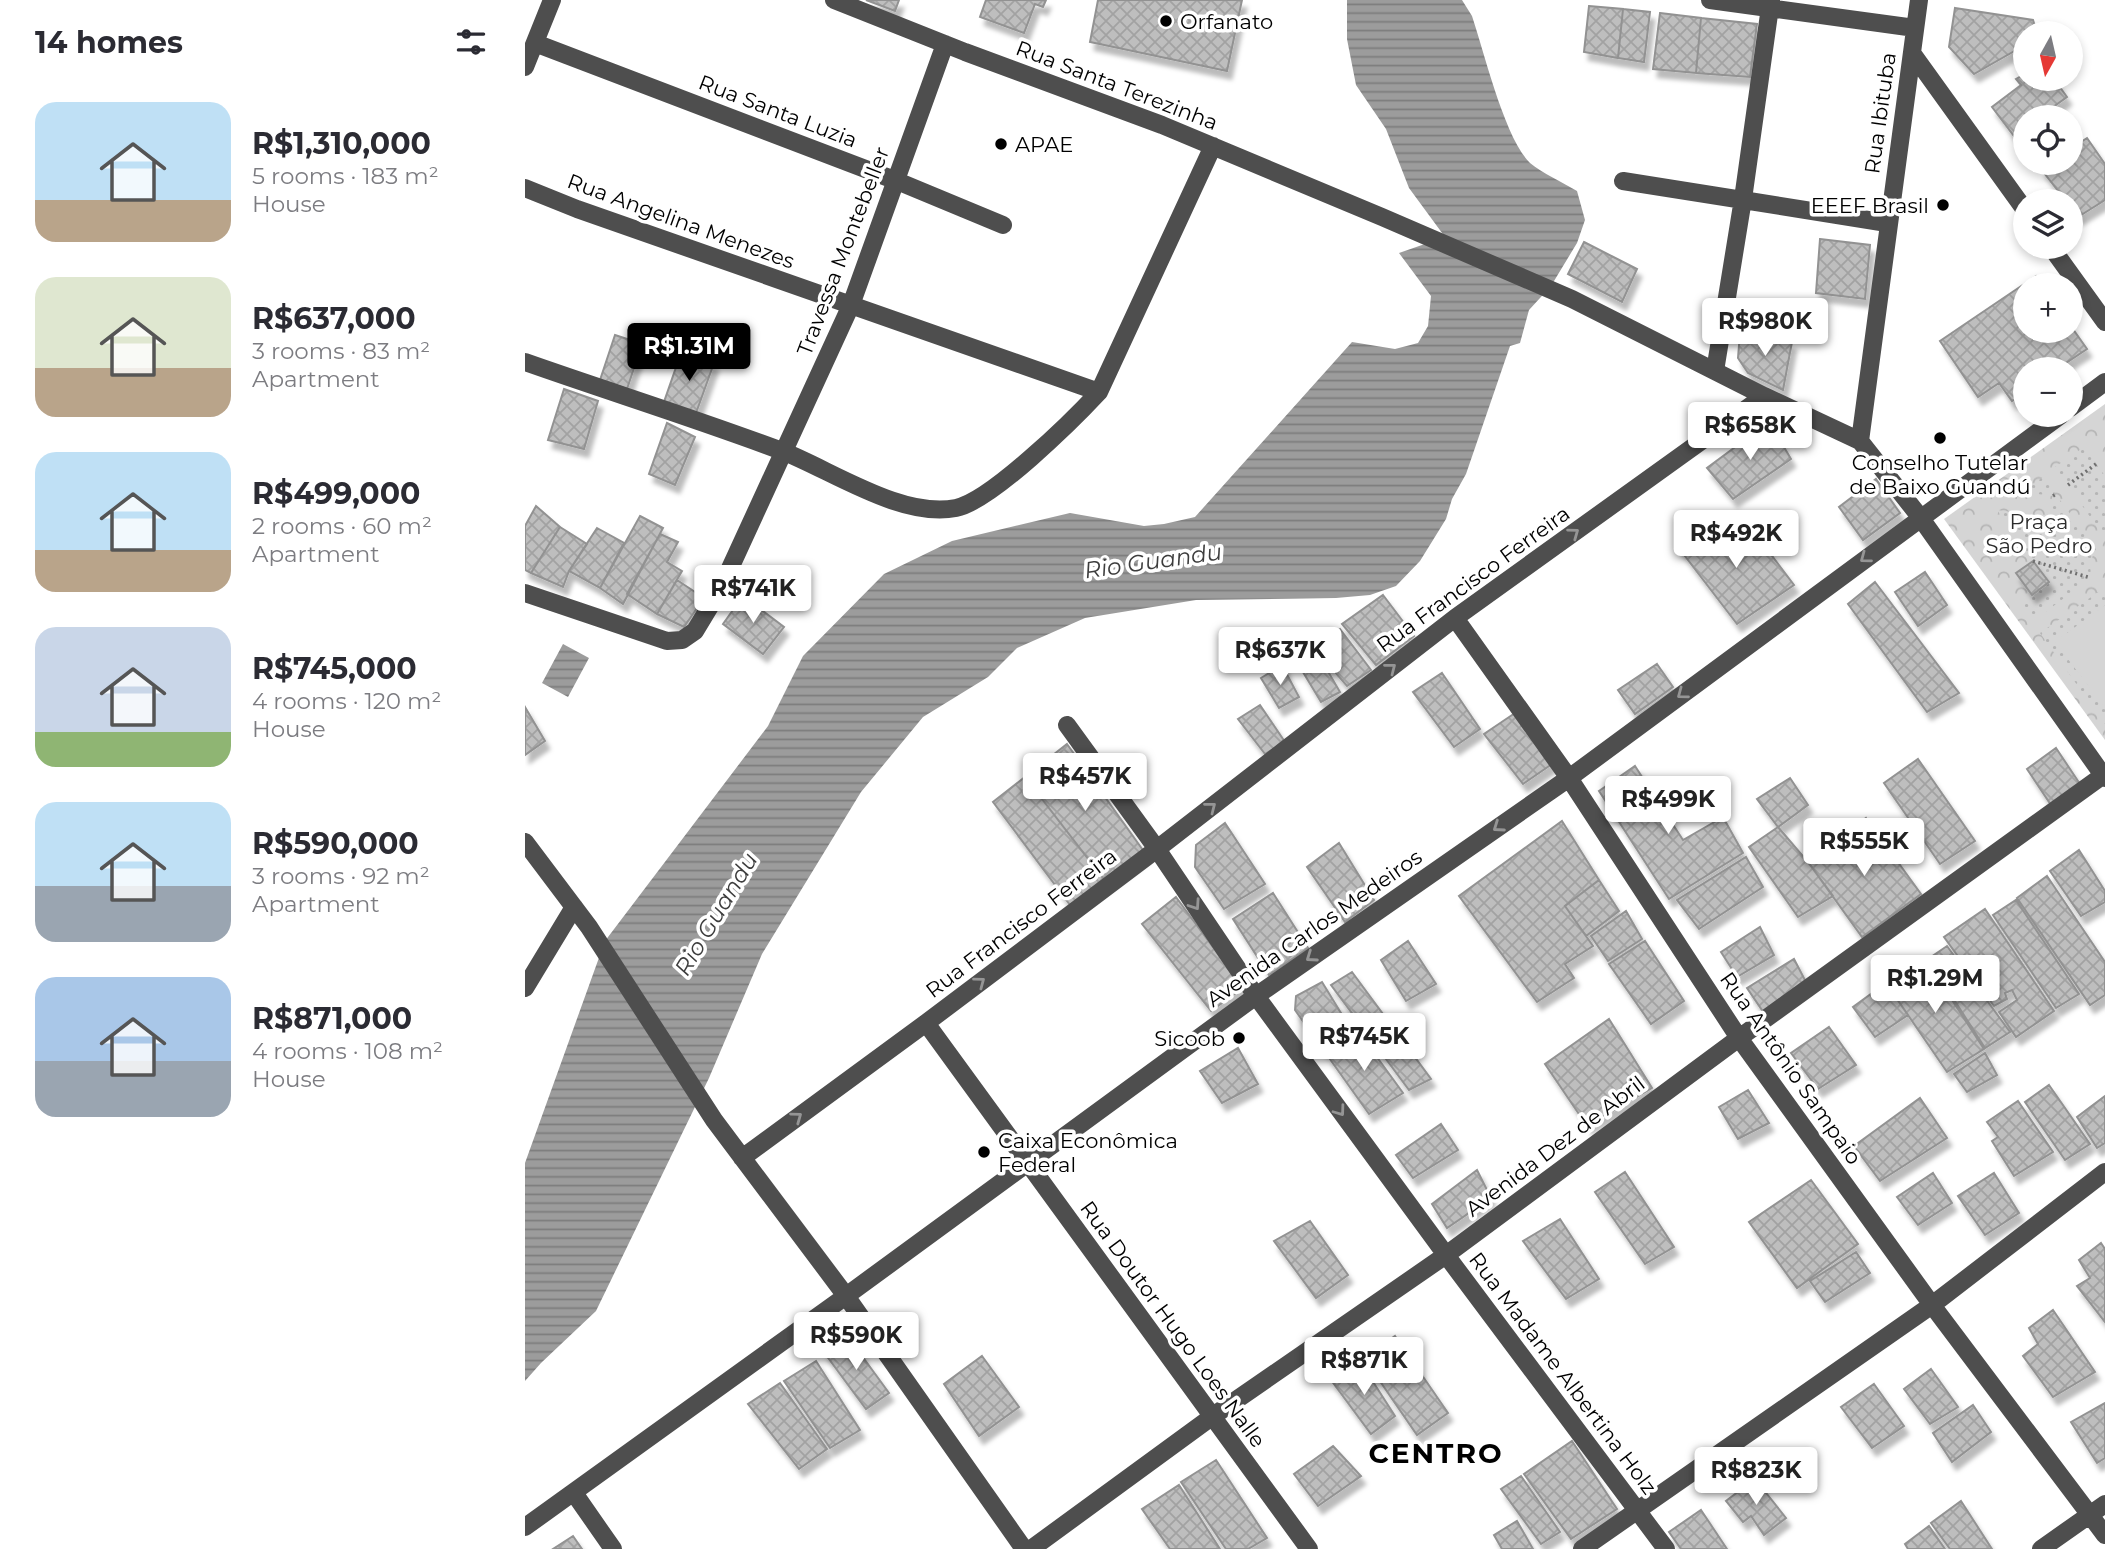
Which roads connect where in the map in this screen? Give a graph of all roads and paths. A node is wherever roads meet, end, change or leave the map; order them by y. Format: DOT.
graph roads {
  1 [pos="552,0"];
  2 [pos="834,0"];
  3 [pos="1710,0"];
  4 [pos="1919,0"];
  5 [pos="1770,4"];
  6 [pos="1915,28"];
  7 [pos="535,43"];
  8 [pos="944,44"];
  9 [pos="1912,53"];
  10 [pos="525,67"];
  11 [pos="1213,146"];
  12 [pos="897,181"];
  13 [pos="1623,181"];
  14 [pos="525,188"];
  15 [pos="2013,193"];
  16 [pos="1744,199"];
  17 [pos="1887,223"];
  18 [pos="1003,225"];
  19 [pos="2060,259"];
  20 [pos="851,305"];
  21 [pos="2105,322"];
  22 [pos="525,362"];
  23 [pos="1715,371"];
  24 [pos="2105,383"];
  25 [pos="1099,392"];
  26 [pos="1764,396"];
  27 [pos="2083,399"];
  28 [pos="2044,427"];
  29 [pos="1860,442"];
  30 [pos="783,452"];
  31 [pos="2096,464"];
  32 [pos="2068,485"];
  33 [pos="1920,517"];
  34 [pos="2033,561"];
  35 [pos="2091,578"];
  36 [pos="525,593"];
  37 [pos="1455,618"];
  38 [pos="1067,725"];
  39 [pos="2104,776"];
  40 [pos="1569,778"];
  41 [pos="525,842"];
  42 [pos="1157,849"];
  43 [pos="574,906"];
  44 [pos="525,988"];
  45 [pos="1256,996"];
  46 [pos="926,1024"];
  47 [pos="1739,1038"];
  48 [pos="742,1158"];
  49 [pos="1026,1163"];
  50 [pos="2105,1172"];
  51 [pos="1446,1255"];
  52 [pos="846,1296"];
  53 [pos="1932,1305"];
  54 [pos="1213,1416"];
  55 [pos="574,1493"];
  56 [pos="1637,1509"];
  57 [pos="2098,1510"];
  58 [pos="525,1527"];
  59 [pos="2105,1535"];
  60 [pos="613,1549"];
  61 [pos="1024,1549"];
  62 [pos="1031,1549"];
  63 [pos="1309,1549"];
  64 [pos="1582,1549"];
  65 [pos="1666,1549"];
  66 [pos="2041,1549"];
  1 -- 7 [label="street"];
  2 -- 8 [label="street, Rua Santa Terezinha"];
  3 -- 5 [label="street"];
  4 -- 6 [label="street, Rua Ibituba"];
  5 -- 6 [label="street"];
  5 -- 16 [label="street"];
  6 -- 9 [label="street, Rua Ibituba"];
  7 -- 10 [label="street"];
  7 -- 12 [label="street, Rua Santa Luzia"];
  8 -- 11 [label="street, Rua Santa Terezinha"];
  8 -- 12 [label="street, Travessa Montebeller"];
  9 -- 15 [label="street"];
  9 -- 17 [label="street, Rua Ibituba"];
  11 -- 23 [label="street, Rua Santa Terezinha"];
  11 -- 25 [label="street"];
  12 -- 18 [label="street, Rua Santa Luzia"];
  12 -- 20 [label="street, Travessa Montebeller"];
  13 -- 16 [label="street"];
  14 -- 20 [label="street, Rua Angelina Menezes"];
  16 -- 17 [label="street"];
  16 -- 23 [label="street"];
  17 -- 29 [label="street, Rua Ibituba"];
  19 -- 21 [label="street"];
  20 -- 25 [label="street, Rua Angelina Menezes"];
  20 -- 30 [label="street, Travessa Montebeller"];
  22 -- 30 [label="street"];
  23 -- 26 [label="street, Rua Santa Terezinha"];
  24 -- 27 [label="street"];
  25 -- 30 [label="street"];
  26 -- 29 [label="street, Rua Santa Terezinha"];
  37 -- 26 [label="street, Rua Francisco Ferreira, one-way"];
  28 -- 33 [label="street, Avenida Carlos Medeiros"];
  29 -- 33 [label="street"];
  30 -- 36 [label="street, Travessa Montebeller"];
  31 -- 32 [label="path"];
  33 -- 39 [label="street"];
  33 -- 40 [label="street, Avenida Carlos Medeiros, one-way"];
  34 -- 35 [label="path"];
  37 -- 40 [label="street, Rua Antônio Sampaio"];
  42 -- 37 [label="street, Rua Francisco Ferreira, one-way"];
  38 -- 42 [label="street, Rua Madame Albertina Holz"];
  39 -- 47 [label="street, Avenida Dez de Abril"];
  40 -- 45 [label="street, Avenida Carlos Medeiros, one-way"];
  40 -- 47 [label="street, Rua Antônio Sampaio"];
  41 -- 43 [label="street"];
  42 -- 45 [label="street, Rua Madame Albertina Holz, one-way"];
  46 -- 42 [label="street, Rua Francisco Ferreira, one-way"];
  43 -- 44 [label="street"];
  43 -- 48 [label="street"];
  45 -- 49 [label="street, Avenida Carlos Medeiros"];
  45 -- 51 [label="street, Rua Madame Albertina Holz, one-way"];
  48 -- 46 [label="street, Rua Francisco Ferreira, one-way"];
  46 -- 49 [label="street, Rua Doutor Hugo Loes Nalle"];
  47 -- 51 [label="street, Avenida Dez de Abril"];
  47 -- 53 [label="street, Rua Antônio Sampaio"];
  48 -- 52 [label="street"];
  49 -- 52 [label="street, Avenida Carlos Medeiros"];
  49 -- 54 [label="street, Rua Doutor Hugo Loes Nalle"];
  50 -- 53 [label="street"];
  51 -- 54 [label="street, Avenida Dez de Abril"];
  51 -- 56 [label="street, Rua Madame Albertina Holz"];
  52 -- 55 [label="street, Avenida Carlos Medeiros"];
  52 -- 61 [label="street"];
  53 -- 56 [label="street"];
  53 -- 57 [label="street, Rua Antônio Sampaio"];
  54 -- 62 [label="street, Avenida Dez de Abril"];
  54 -- 63 [label="street, Rua Doutor Hugo Loes Nalle"];
  55 -- 58 [label="street, Avenida Carlos Medeiros"];
  55 -- 60 [label="street"];
  56 -- 64 [label="street"];
  56 -- 65 [label="street, Rua Madame Albertina Holz"];
  57 -- 59 [label="street, Rua Antônio Sampaio"];
  57 -- 66 [label="street"];
}
